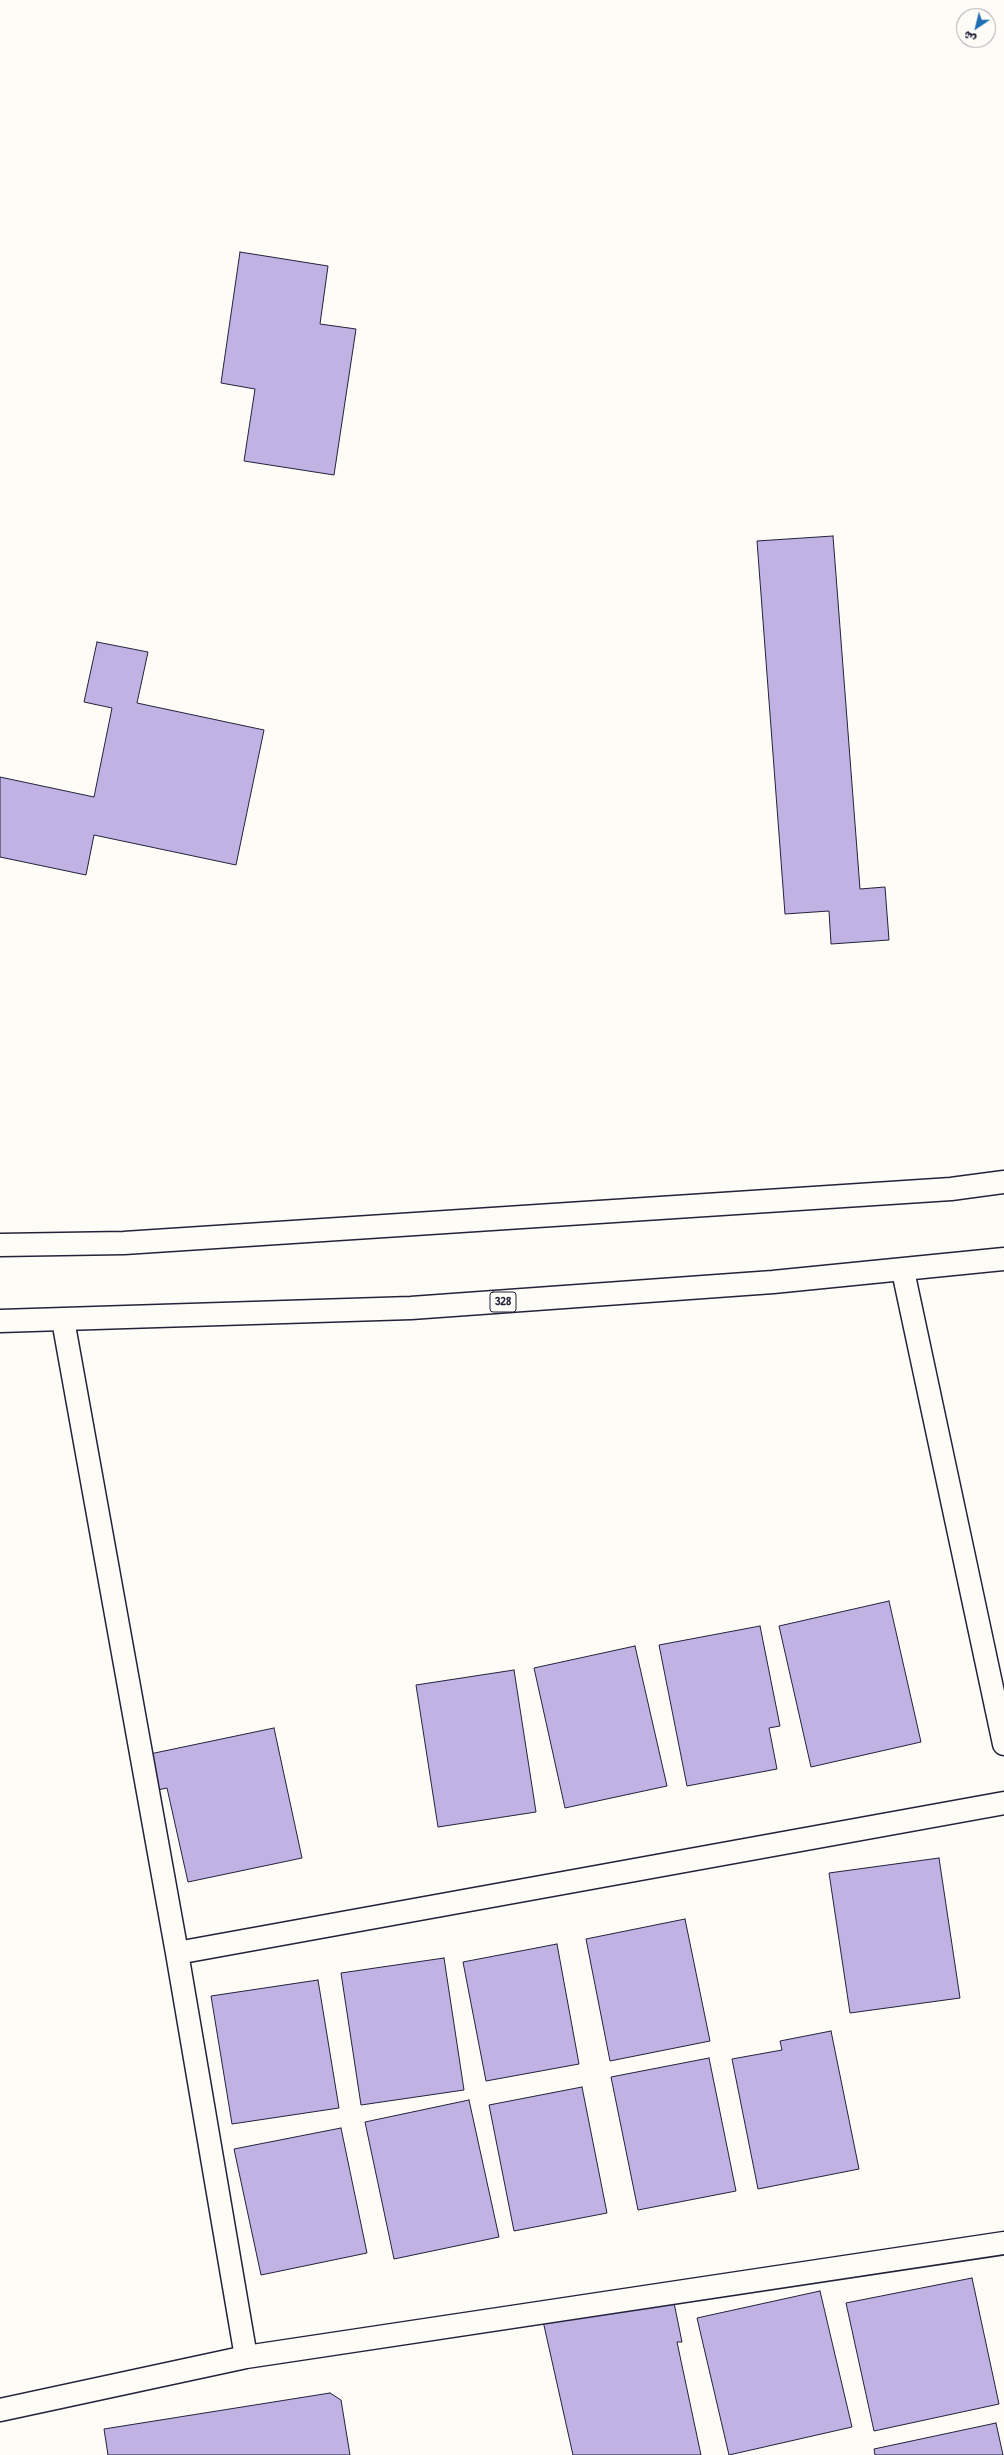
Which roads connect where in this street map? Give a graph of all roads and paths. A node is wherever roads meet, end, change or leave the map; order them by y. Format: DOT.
graph roads {
  1 [pos="1004,1182"];
  2 [pos="0,1245"];
  3 [pos="1004,1259"];
  4 [pos="903,1271"];
  5 [pos="62,1320"];
  6 [pos="0,1321"];
  7 [pos="1004,1744"];
  8 [pos="1004,1803"];
  9 [pos="177,1953"];
  10 [pos="1004,2244"];
  11 [pos="246,2357"];
  12 [pos="0,2410"];
  1 -- 2 [label="street"];
  3 -- 4 [label="street, 328"];
  4 -- 5 [label="street, 328"];
  4 -- 7 [label="street"];
  5 -- 6 [label="street, 328"];
  5 -- 9 [label="street"];
  8 -- 9 [label="street"];
  9 -- 11 [label="street"];
  10 -- 11 [label="street"];
  11 -- 12 [label="street"];
}
